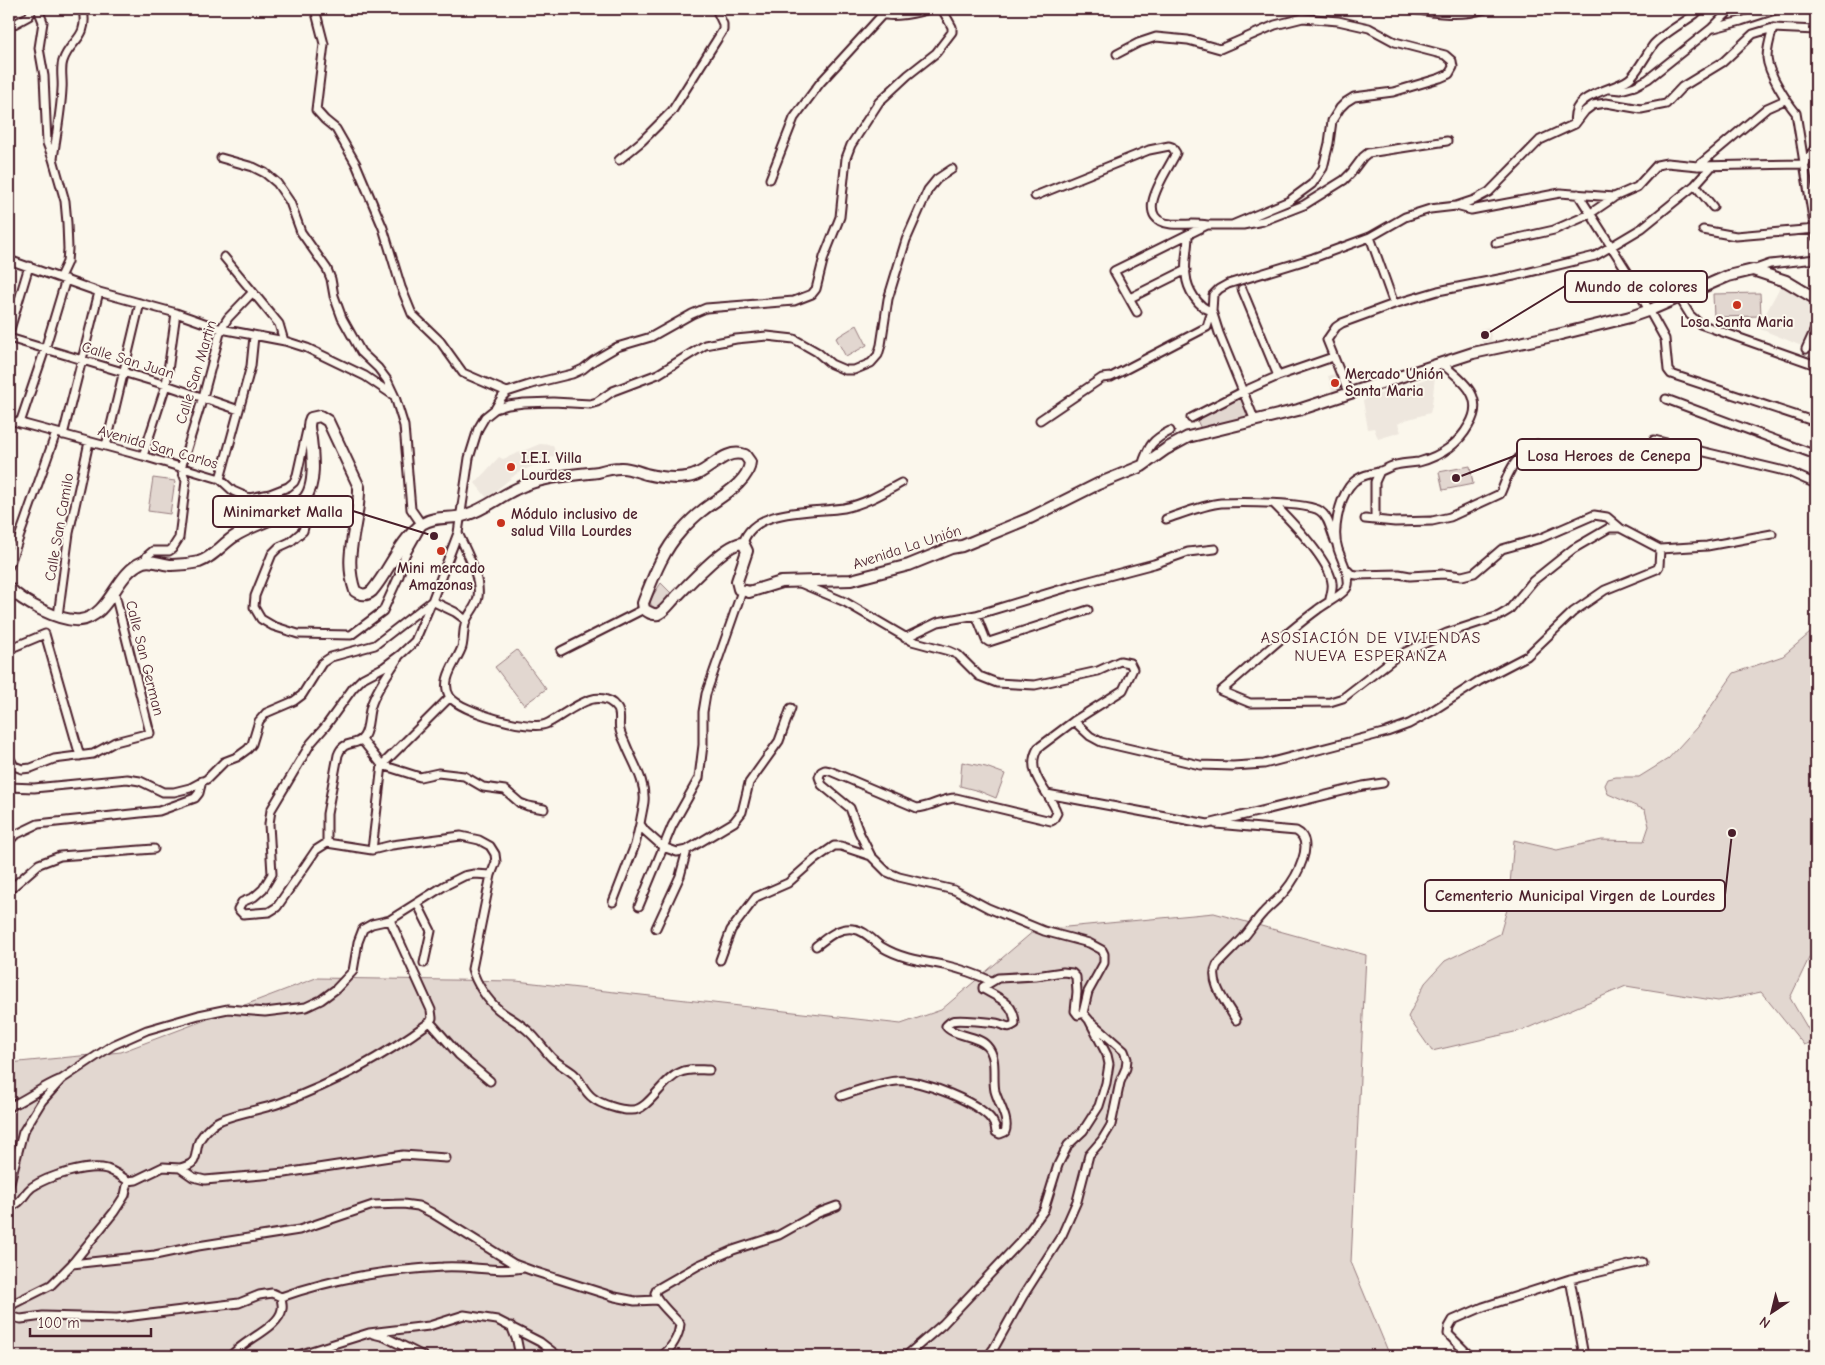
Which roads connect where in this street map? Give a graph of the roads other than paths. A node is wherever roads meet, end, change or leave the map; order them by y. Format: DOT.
graph roads {
  1 [pos="33,9"];
  2 [pos="38,9"];
  3 [pos="83,9"];
  4 [pos="316,9"];
  5 [pos="716,9"];
  6 [pos="876,9"];
  7 [pos="928,9"];
  8 [pos="942,9"];
  9 [pos="1412,9"];
  10 [pos="1485,9"];
  11 [pos="1700,9"];
  12 [pos="1776,10"];
  13 [pos="918,11"];
  14 [pos="883,14"];
  15 [pos="1727,14"];
  16 [pos="9,27"];
  17 [pos="1712,28"];
  18 [pos="1773,28"];
  19 [pos="1816,30"];
  20 [pos="1117,54"];
  21 [pos="1607,88"];
  22 [pos="1785,100"];
  23 [pos="1575,124"];
  24 [pos="1447,141"];
  25 [pos="1816,146"];
  26 [pos="221,158"];
  27 [pos="53,159"];
  28 [pos="619,160"];
  29 [pos="1805,164"];
  30 [pos="1698,166"];
  31 [pos="1712,166"];
  32 [pos="952,168"];
  33 [pos="770,179"];
  34 [pos="1695,185"];
  35 [pos="1578,194"];
  36 [pos="1036,196"];
  37 [pos="1614,197"];
  38 [pos="1456,206"];
  39 [pos="1713,208"];
  40 [pos="1591,213"];
  41 [pos="1207,225"];
  42 [pos="1232,225"];
  43 [pos="1816,229"];
  44 [pos="1703,230"];
  45 [pos="1188,235"];
  46 [pos="1370,237"];
  47 [pos="1816,238"];
  48 [pos="1496,243"];
  49 [pos="1611,246"];
  50 [pos="224,257"];
  51 [pos="1816,259"];
  52 [pos="9,260"];
  53 [pos="29,266"];
  54 [pos="1186,270"];
  55 [pos="1753,270"];
  56 [pos="63,278"];
  57 [pos="1242,289"];
  58 [pos="100,292"];
  59 [pos="252,293"];
  60 [pos="1130,298"];
  61 [pos="1679,298"];
  62 [pos="1816,299"];
  63 [pos="140,303"];
  64 [pos="1394,304"];
  65 [pos="1650,310"];
  66 [pos="1212,311"];
  67 [pos="1137,312"];
  68 [pos="176,313"];
  69 [pos="1816,328"];
  70 [pos="221,329"];
  71 [pos="9,333"];
  72 [pos="254,336"];
  73 [pos="9,338"];
  74 [pos="284,341"];
  75 [pos="45,349"];
  76 [pos="1806,349"];
  77 [pos="1334,357"];
  78 [pos="82,361"];
  79 [pos="1442,364"];
  80 [pos="1816,365"];
  81 [pos="124,374"];
  82 [pos="1278,376"];
  83 [pos="166,385"];
  84 [pos="507,392"];
  85 [pos="1242,392"];
  86 [pos="1348,392"];
  87 [pos="203,397"];
  88 [pos="395,397"];
  89 [pos="1666,399"];
  90 [pos="238,410"];
  91 [pos="495,410"];
  92 [pos="1191,418"];
  93 [pos="9,420"];
  94 [pos="1040,420"];
  95 [pos="1255,422"];
  96 [pos="1816,422"];
  97 [pos="20,423"];
  98 [pos="308,425"];
  99 [pos="1170,431"];
  100 [pos="60,434"];
  101 [pos="1654,440"];
  102 [pos="90,442"];
  103 [pos="1537,444"];
  104 [pos="106,446"];
  105 [pos="1816,455"];
  106 [pos="143,456"];
  107 [pos="1142,466"];
  108 [pos="180,468"];
  109 [pos="1380,471"];
  110 [pos="220,479"];
  111 [pos="901,483"];
  112 [pos="1816,484"];
  113 [pos="306,497"];
  114 [pos="1274,504"];
  115 [pos="460,517"];
  116 [pos="1166,519"];
  117 [pos="1375,519"];
  118 [pos="1364,520"];
  119 [pos="422,525"];
  120 [pos="1620,528"];
  121 [pos="458,533"];
  122 [pos="1772,534"];
  123 [pos="743,543"];
  124 [pos="1337,546"];
  125 [pos="1215,549"];
  126 [pos="1660,549"];
  127 [pos="144,562"];
  128 [pos="9,566"];
  129 [pos="1345,568"];
  130 [pos="797,582"];
  131 [pos="9,588"];
  132 [pos="114,590"];
  133 [pos="742,591"];
  134 [pos="1330,599"];
  135 [pos="432,601"];
  136 [pos="644,608"];
  137 [pos="1088,610"];
  138 [pos="976,615"];
  139 [pos="58,616"];
  140 [pos="466,620"];
  141 [pos="905,638"];
  142 [pos="9,649"];
  143 [pos="561,651"];
  144 [pos="400,655"];
  145 [pos="450,697"];
  146 [pos="792,708"];
  147 [pos="1074,721"];
  148 [pos="362,740"];
  149 [pos="80,756"];
  150 [pos="9,757"];
  151 [pos="382,765"];
  152 [pos="202,781"];
  153 [pos="1383,783"];
  154 [pos="9,786"];
  155 [pos="1047,794"];
  156 [pos="544,809"];
  157 [pos="640,824"];
  158 [pos="1208,824"];
  159 [pos="9,841"];
  160 [pos="327,843"];
  161 [pos="663,847"];
  162 [pos="154,849"];
  163 [pos="372,850"];
  164 [pos="687,850"];
  165 [pos="871,856"];
  166 [pos="491,876"];
  167 [pos="9,890"];
  168 [pos="612,902"];
  169 [pos="417,903"];
  170 [pos="639,906"];
  171 [pos="390,920"];
  172 [pos="656,928"];
  173 [pos="816,946"];
  174 [pos="720,960"];
  175 [pos="424,963"];
  176 [pos="991,981"];
  177 [pos="1083,1013"];
  178 [pos="1089,1020"];
  179 [pos="1236,1020"];
  180 [pos="430,1022"];
  181 [pos="709,1070"];
  182 [pos="62,1079"];
  183 [pos="490,1081"];
  184 [pos="841,1096"];
  185 [pos="9,1107"];
  186 [pos="446,1158"];
  187 [pos="180,1168"];
  188 [pos="128,1181"];
  189 [pos="9,1186"];
  190 [pos="837,1206"];
  191 [pos="9,1207"];
  192 [pos="1642,1262"];
  193 [pos="72,1264"];
  194 [pos="523,1268"];
  195 [pos="1570,1279"];
  196 [pos="281,1297"];
  197 [pos="657,1300"];
  198 [pos="511,1326"];
  199 [pos="369,1333"];
  200 [pos="231,1356"];
  201 [pos="295,1356"];
  202 [pos="423,1356"];
  203 [pos="520,1356"];
  204 [pos="558,1356"];
  205 [pos="662,1356"];
  206 [pos="906,1356"];
  207 [pos="988,1356"];
  208 [pos="1470,1356"];
  209 [pos="1584,1356"];
  1 -- 16 [label="street"];
  2 -- 27 [label="street"];
  3 -- 27 [label="street"];
  4 -- 84 [label="street"];
  5 -- 28 [label="street"];
  6 -- 14 [label="street"];
  7 -- 13 [label="street"];
  8 -- 84 [label="street"];
  9 -- 10 [label="street"];
  11 -- 21 [label="street"];
  12 -- 17 [label="street"];
  13 -- 14 [label="street"];
  14 -- 33 [label="street"];
  15 -- 17 [label="street"];
  17 -- 21 [label="street"];
  18 -- 19 [label="street"];
  18 -- 22 [label="street"];
  18 -- 23 [label="street"];
  20 -- 42 [label="street"];
  21 -- 23 [label="street"];
  22 -- 29 [label="street"];
  22 -- 30 [label="street"];
  23 -- 38 [label="street"];
  24 -- 42 [label="street"];
  25 -- 29 [label="street"];
  26 -- 88 [label="street"];
  27 -- 56 [label="street"];
  29 -- 31 [label="street"];
  29 -- 43 [label="street"];
  30 -- 31 [label="street"];
  30 -- 37 [label="street"];
  31 -- 34 [label="street"];
  32 -- 91 [label="street"];
  34 -- 39 [label="street"];
  34 -- 49 [label="street"];
  35 -- 37 [label="street"];
  35 -- 38 [label="street"];
  35 -- 40 [label="street"];
  36 -- 41 [label="street"];
  37 -- 40 [label="street"];
  38 -- 46 [label="street"];
  40 -- 48 [label="street"];
  40 -- 49 [label="street"];
  41 -- 42 [label="street"];
  41 -- 45 [label="street"];
  43 -- 44 [label="street"];
  43 -- 47 [label="street"];
  45 -- 54 [label="street"];
  45 -- 60 [label="street"];
  46 -- 64 [label="street"];
  46 -- 66 [label="street"];
  49 -- 64 [label="street"];
  49 -- 65 [label="street"];
  50 -- 59 [label="street"];
  51 -- 55 [label="street"];
  52 -- 53 [label="street"];
  53 -- 56 [label="street"];
  53 -- 71 [label="street"];
  54 -- 60 [label="street"];
  54 -- 66 [label="street"];
  55 -- 61 [label="main road, Avenida La Unión"];
  55 -- 62 [label="main road"];
  56 -- 58 [label="street"];
  56 -- 75 [label="street"];
  57 -- 82 [label="street"];
  58 -- 63 [label="street"];
  58 -- 78 [label="street"];
  59 -- 70 [label="street, Calle San Martin"];
  59 -- 74 [label="street"];
  60 -- 67 [label="street"];
  61 -- 65 [label="main road, Avenida La Unión"];
  61 -- 80 [label="street"];
  63 -- 68 [label="street"];
  63 -- 81 [label="street"];
  64 -- 77 [label="street"];
  65 -- 79 [label="main road, Avenida La Unión"];
  65 -- 96 [label="street"];
  66 -- 85 [label="street"];
  66 -- 94 [label="street"];
  68 -- 70 [label="street"];
  68 -- 83 [label="street"];
  69 -- 76 [label="street"];
  70 -- 72 [label="street"];
  70 -- 87 [label="street, Calle San Martin"];
  72 -- 74 [label="street"];
  72 -- 90 [label="street"];
  73 -- 75 [label="street, Calle San Juan"];
  74 -- 88 [label="street"];
  75 -- 78 [label="street, Calle San Juan"];
  75 -- 97 [label="street"];
  77 -- 82 [label="street"];
  77 -- 86 [label="street"];
  78 -- 81 [label="street, Calle San Juan"];
  78 -- 100 [label="street"];
  79 -- 86 [label="main road, Avenida La Unión"];
  79 -- 109 [label="street"];
  81 -- 83 [label="street, Calle San Juan"];
  81 -- 104 [label="street"];
  82 -- 85 [label="street"];
  83 -- 87 [label="street, Calle San Juan"];
  83 -- 106 [label="street"];
  84 -- 91 [label="street"];
  85 -- 92 [label="street"];
  85 -- 95 [label="street"];
  86 -- 95 [label="main road, Avenida La Unión"];
  87 -- 90 [label="street, Calle San Juan"];
  87 -- 108 [label="street, Calle San Martin"];
  88 -- 119 [label="street"];
  89 -- 105 [label="street"];
  90 -- 110 [label="street"];
  91 -- 115 [label="street"];
  93 -- 97 [label="street, Avenida San Carlos"];
  95 -- 107 [label="main road, Avenida La Unión"];
  97 -- 100 [label="street, Avenida San Carlos"];
  98 -- 110 [label="street, Avenida San Carlos"];
  98 -- 113 [label="main road"];
  98 -- 119 [label="main road"];
  99 -- 107 [label="street"];
  100 -- 102 [label="street, Avenida San Carlos"];
  100 -- 128 [label="street"];
  101 -- 112 [label="street"];
  102 -- 104 [label="street, Avenida San Carlos"];
  102 -- 139 [label="street, Calle San Camilo"];
  103 -- 117 [label="street"];
  104 -- 106 [label="street, Avenida San Carlos"];
  106 -- 108 [label="street, Avenida San Carlos"];
  107 -- 130 [label="main road, Avenida La Unión"];
  108 -- 110 [label="street, Avenida San Carlos"];
  108 -- 127 [label="street"];
  109 -- 117 [label="street"];
  109 -- 124 [label="street"];
  111 -- 123 [label="street"];
  113 -- 119 [label="street"];
  113 -- 127 [label="main road"];
  114 -- 116 [label="street"];
  114 -- 124 [label="street"];
  114 -- 134 [label="street"];
  115 -- 119 [label="main road"];
  115 -- 121 [label="street"];
  115 -- 136 [label="main road"];
  117 -- 118 [label="street"];
  120 -- 126 [label="street"];
  120 -- 129 [label="street"];
  120 -- 134 [label="street"];
  121 -- 135 [label="street"];
  121 -- 140 [label="street"];
  122 -- 126 [label="street"];
  123 -- 133 [label="main road"];
  123 -- 136 [label="main road"];
  124 -- 129 [label="street"];
  125 -- 138 [label="street"];
  126 -- 147 [label="street"];
  127 -- 132 [label="main road"];
  129 -- 134 [label="street"];
  130 -- 133 [label="main road, Avenida La Unión"];
  130 -- 141 [label="street"];
  131 -- 139 [label="main road"];
  132 -- 139 [label="main road"];
  132 -- 149 [label="street, Calle San German"];
  133 -- 161 [label="street"];
  135 -- 140 [label="street"];
  135 -- 144 [label="street"];
  135 -- 152 [label="street"];
  136 -- 143 [label="street"];
  137 -- 138 [label="street"];
  138 -- 141 [label="street"];
  140 -- 145 [label="street"];
  141 -- 147 [label="street"];
  142 -- 149 [label="street"];
  144 -- 148 [label="street"];
  144 -- 160 [label="street"];
  145 -- 151 [label="street"];
  145 -- 157 [label="street"];
  146 -- 164 [label="street"];
  147 -- 155 [label="street"];
  148 -- 151 [label="street"];
  148 -- 160 [label="street"];
  149 -- 150 [label="street"];
  151 -- 156 [label="street"];
  151 -- 163 [label="street"];
  152 -- 154 [label="street"];
  152 -- 159 [label="street"];
  153 -- 158 [label="street"];
  155 -- 158 [label="street"];
  155 -- 165 [label="street"];
  157 -- 161 [label="street"];
  157 -- 168 [label="street"];
  158 -- 179 [label="street"];
  160 -- 163 [label="street"];
  161 -- 164 [label="street"];
  161 -- 170 [label="street"];
  162 -- 167 [label="street"];
  163 -- 166 [label="street"];
  164 -- 172 [label="street"];
  165 -- 174 [label="street"];
  165 -- 177 [label="street"];
  166 -- 169 [label="street"];
  166 -- 181 [label="street"];
  169 -- 171 [label="street"];
  169 -- 175 [label="street"];
  171 -- 180 [label="street"];
  171 -- 182 [label="street"];
  173 -- 176 [label="street"];
  176 -- 177 [label="street"];
  176 -- 184 [label="street"];
  177 -- 178 [label="street"];
  178 -- 206 [label="street"];
  178 -- 207 [label="street"];
  180 -- 183 [label="street"];
  180 -- 187 [label="street"];
  182 -- 185 [label="street"];
  182 -- 189 [label="street"];
  186 -- 187 [label="street"];
  187 -- 188 [label="street"];
  188 -- 191 [label="street"];
  188 -- 193 [label="street"];
  190 -- 197 [label="street"];
  192 -- 195 [label="street"];
  193 -- 194 [label="street"];
  193 -- 196 [label="street"];
  194 -- 196 [label="street"];
  194 -- 197 [label="street"];
  195 -- 208 [label="street"];
  195 -- 209 [label="street"];
  196 -- 200 [label="street"];
  197 -- 205 [label="street"];
  198 -- 199 [label="street"];
  198 -- 203 [label="street"];
  198 -- 204 [label="street"];
  199 -- 201 [label="street"];
  199 -- 202 [label="street"];
}
